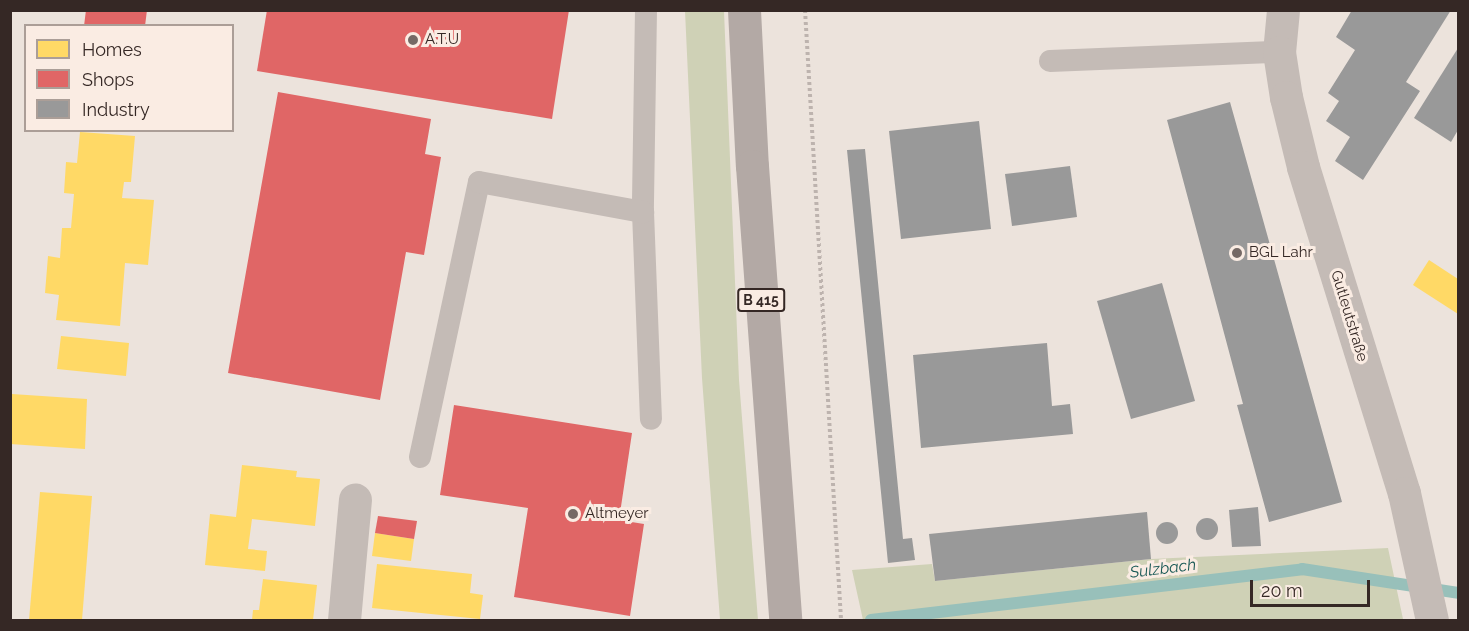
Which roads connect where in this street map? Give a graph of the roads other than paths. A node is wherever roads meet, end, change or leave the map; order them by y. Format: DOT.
graph roads {
  1 [pos="646,10"];
  2 [pos="744,10"];
  3 [pos="1283,10"];
  4 [pos="1279,52"];
  5 [pos="1050,61"];
  6 [pos="643,212"];
  7 [pos="651,419"];
  8 [pos="420,457"];
  9 [pos="356,499"];
  10 [pos="344,621"];
  11 [pos="785,621"];
  12 [pos="1432,621"];
  1 -- 6 [label="lane"];
  2 -- 11 [label="main road, B 415"];
  3 -- 4 [label="street, Gutleutstraße"];
  4 -- 5 [label="lane"];
  4 -- 12 [label="street, Gutleutstraße"];
  6 -- 7 [label="lane"];
  6 -- 8 [label="lane"];
  9 -- 10 [label="street"];
}
